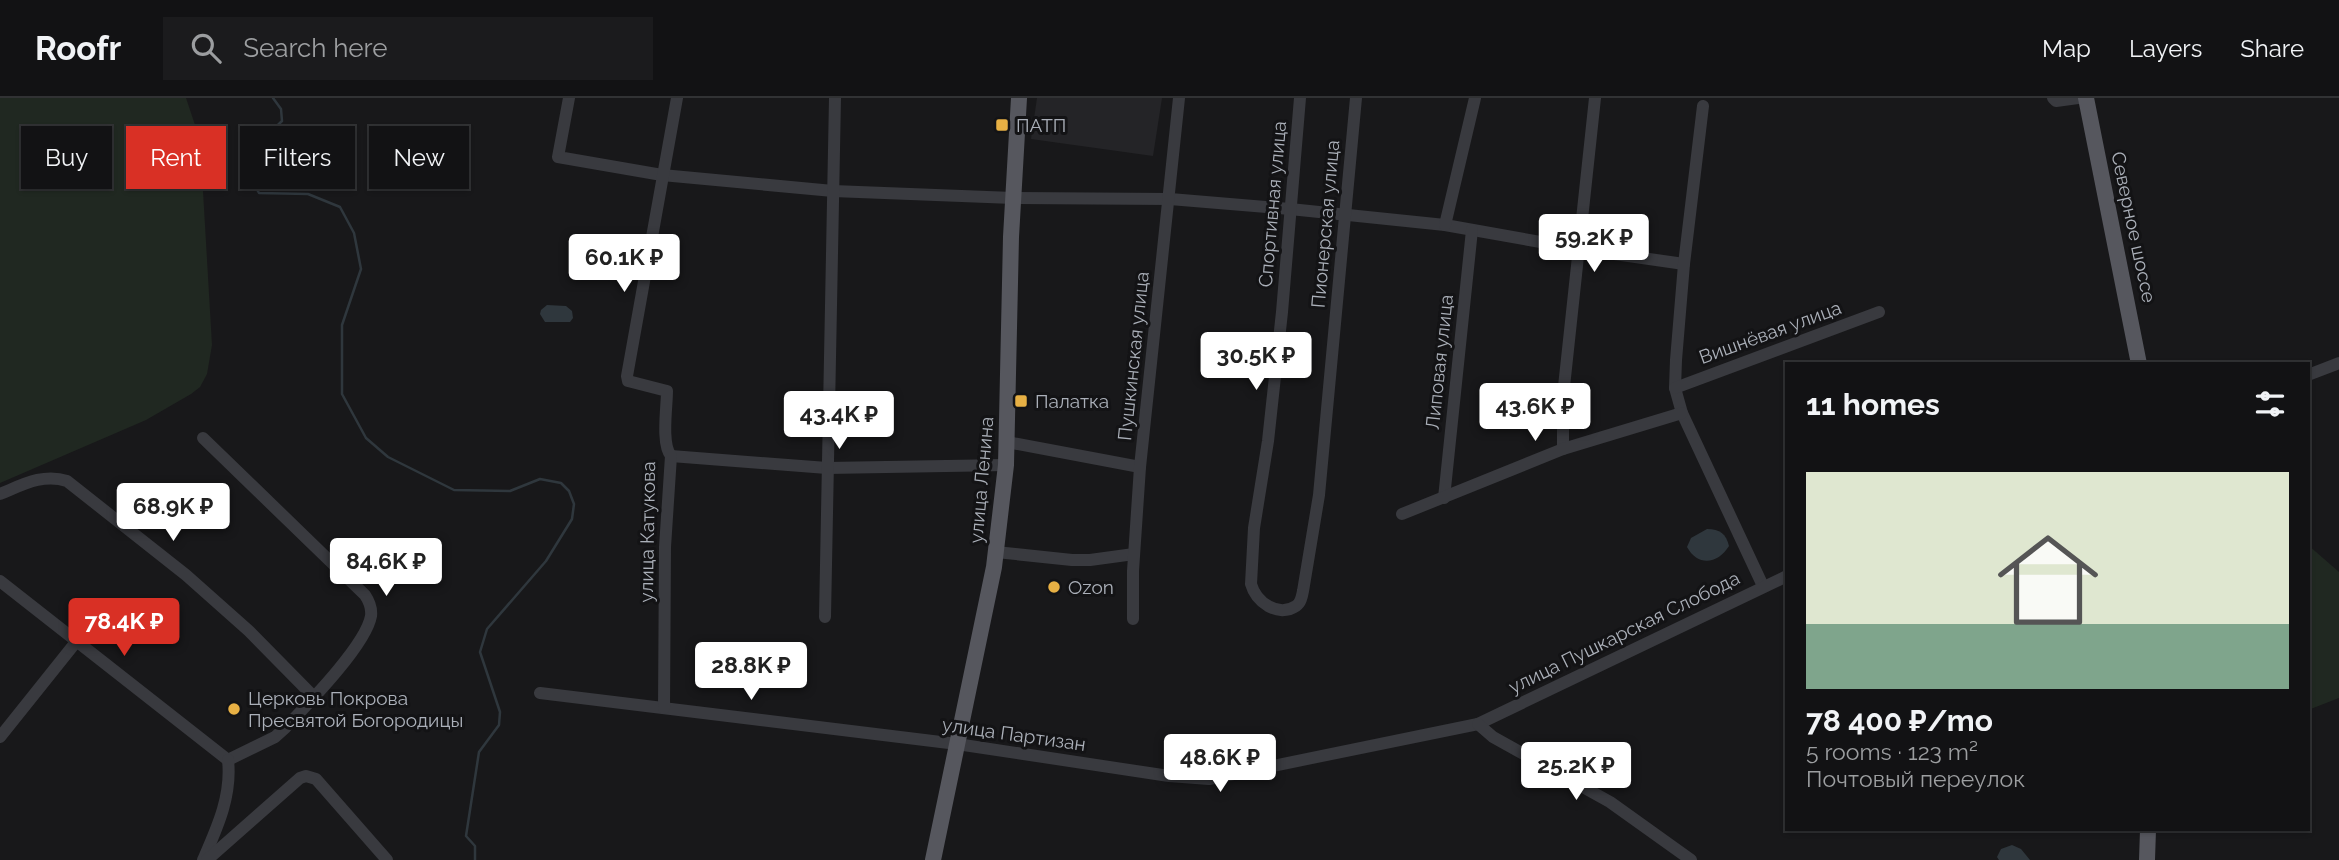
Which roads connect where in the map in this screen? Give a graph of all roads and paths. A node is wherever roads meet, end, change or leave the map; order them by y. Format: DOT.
graph roads {
  1 [pos="569,98"];
  2 [pos="677,98"];
  3 [pos="835,98"];
  4 [pos="1018,98"];
  5 [pos="1179,98"];
  6 [pos="1300,98"];
  7 [pos="1356,98"];
  8 [pos="1475,98"];
  9 [pos="1595,98"];
  10 [pos="2053,98"];
  11 [pos="2078,98"];
  12 [pos="2086,98"];
  13 [pos="1703,106"];
  14 [pos="662,175"];
  15 [pos="833,191"];
  16 [pos="1013,198"];
  17 [pos="1170,200"];
  18 [pos="1290,209"];
  19 [pos="1345,215"];
  20 [pos="1445,225"];
  21 [pos="1472,230"];
  22 [pos="1580,249"];
  23 [pos="1684,264"];
  24 [pos="1879,312"];
  25 [pos="2139,362"];
  26 [pos="2339,363"];
  27 [pos="2310,374"];
  28 [pos="1675,388"];
  29 [pos="1682,413"];
  30 [pos="203,438"];
  31 [pos="1007,442"];
  32 [pos="1563,449"];
  33 [pos="671,456"];
  34 [pos="1006,464"];
  35 [pos="1140,467"];
  36 [pos="827,468"];
  37 [pos="0,494"];
  38 [pos="1444,498"];
  39 [pos="1402,514"];
  40 [pos="996,552"];
  41 [pos="1134,554"];
  42 [pos="1785,577"];
  43 [pos="0,581"];
  44 [pos="1763,586"];
  45 [pos="1300,602"];
  46 [pos="824,617"];
  47 [pos="1133,619"];
  48 [pos="76,642"];
  49 [pos="540,693"];
  50 [pos="314,697"];
  51 [pos="664,708"];
  52 [pos="1478,724"];
  53 [pos="0,737"];
  54 [pos="957,744"];
  55 [pos="228,760"];
  56 [pos="2148,831"];
  57 [pos="204,860"];
  58 [pos="387,860"];
  59 [pos="933,860"];
  60 [pos="1692,860"];
  61 [pos="2147,860"];
  1 -- 14 [label="street"];
  2 -- 14 [label="street, улица Катукова"];
  3 -- 15 [label="street"];
  4 -- 16 [label="main road, улица Ленина"];
  5 -- 17 [label="street, Пушкинская улица"];
  6 -- 18 [label="street, Спортивная улица"];
  7 -- 19 [label="street, Пионерская улица"];
  8 -- 20 [label="street"];
  9 -- 22 [label="street"];
  10 -- 11 [label="street"];
  12 -- 25 [label="main road, Северное шоссе"];
  13 -- 23 [label="street"];
  14 -- 15 [label="street"];
  14 -- 33 [label="street, улица Катукова"];
  15 -- 16 [label="street"];
  15 -- 36 [label="street"];
  16 -- 17 [label="street"];
  16 -- 31 [label="main road, улица Ленина"];
  17 -- 18 [label="street"];
  17 -- 35 [label="street, Пушкинская улица"];
  18 -- 19 [label="street"];
  18 -- 45 [label="street, Спортивная улица"];
  19 -- 20 [label="street"];
  19 -- 45 [label="street, Пионерская улица"];
  20 -- 21 [label="street"];
  21 -- 22 [label="street"];
  21 -- 38 [label="street, Липовая улица"];
  22 -- 23 [label="street"];
  22 -- 32 [label="street"];
  23 -- 28 [label="street"];
  24 -- 28 [label="street, Вишнёвая улица"];
  26 -- 27 [label="street"];
  28 -- 29 [label="street"];
  29 -- 32 [label="street"];
  29 -- 44 [label="street"];
  30 -- 50 [label="street"];
  31 -- 34 [label="main road, улица Ленина"];
  31 -- 35 [label="street"];
  32 -- 38 [label="street"];
  33 -- 36 [label="street"];
  33 -- 51 [label="street, улица Катукова"];
  34 -- 36 [label="street"];
  34 -- 40 [label="main road, улица Ленина"];
  35 -- 41 [label="street, Пушкинская улица"];
  36 -- 46 [label="street"];
  37 -- 50 [label="street"];
  38 -- 39 [label="street"];
  40 -- 41 [label="street"];
  40 -- 54 [label="main road, улица Ленина"];
  41 -- 47 [label="street, Пушкинская улица"];
  42 -- 44 [label="street, улица Пушкарская Слобода"];
  43 -- 48 [label="street"];
  44 -- 52 [label="street, улица Пушкарская Слобода"];
  48 -- 53 [label="street"];
  48 -- 55 [label="street"];
  49 -- 51 [label="street, улица Партизан"];
  50 -- 55 [label="street"];
  51 -- 54 [label="street, улица Партизан"];
  52 -- 54 [label="street, улица Партизан"];
  52 -- 60 [label="street"];
  54 -- 59 [label="main road, улица Ленина"];
  55 -- 57 [label="street"];
  56 -- 61 [label="main road"];
  57 -- 58 [label="street"];
}
